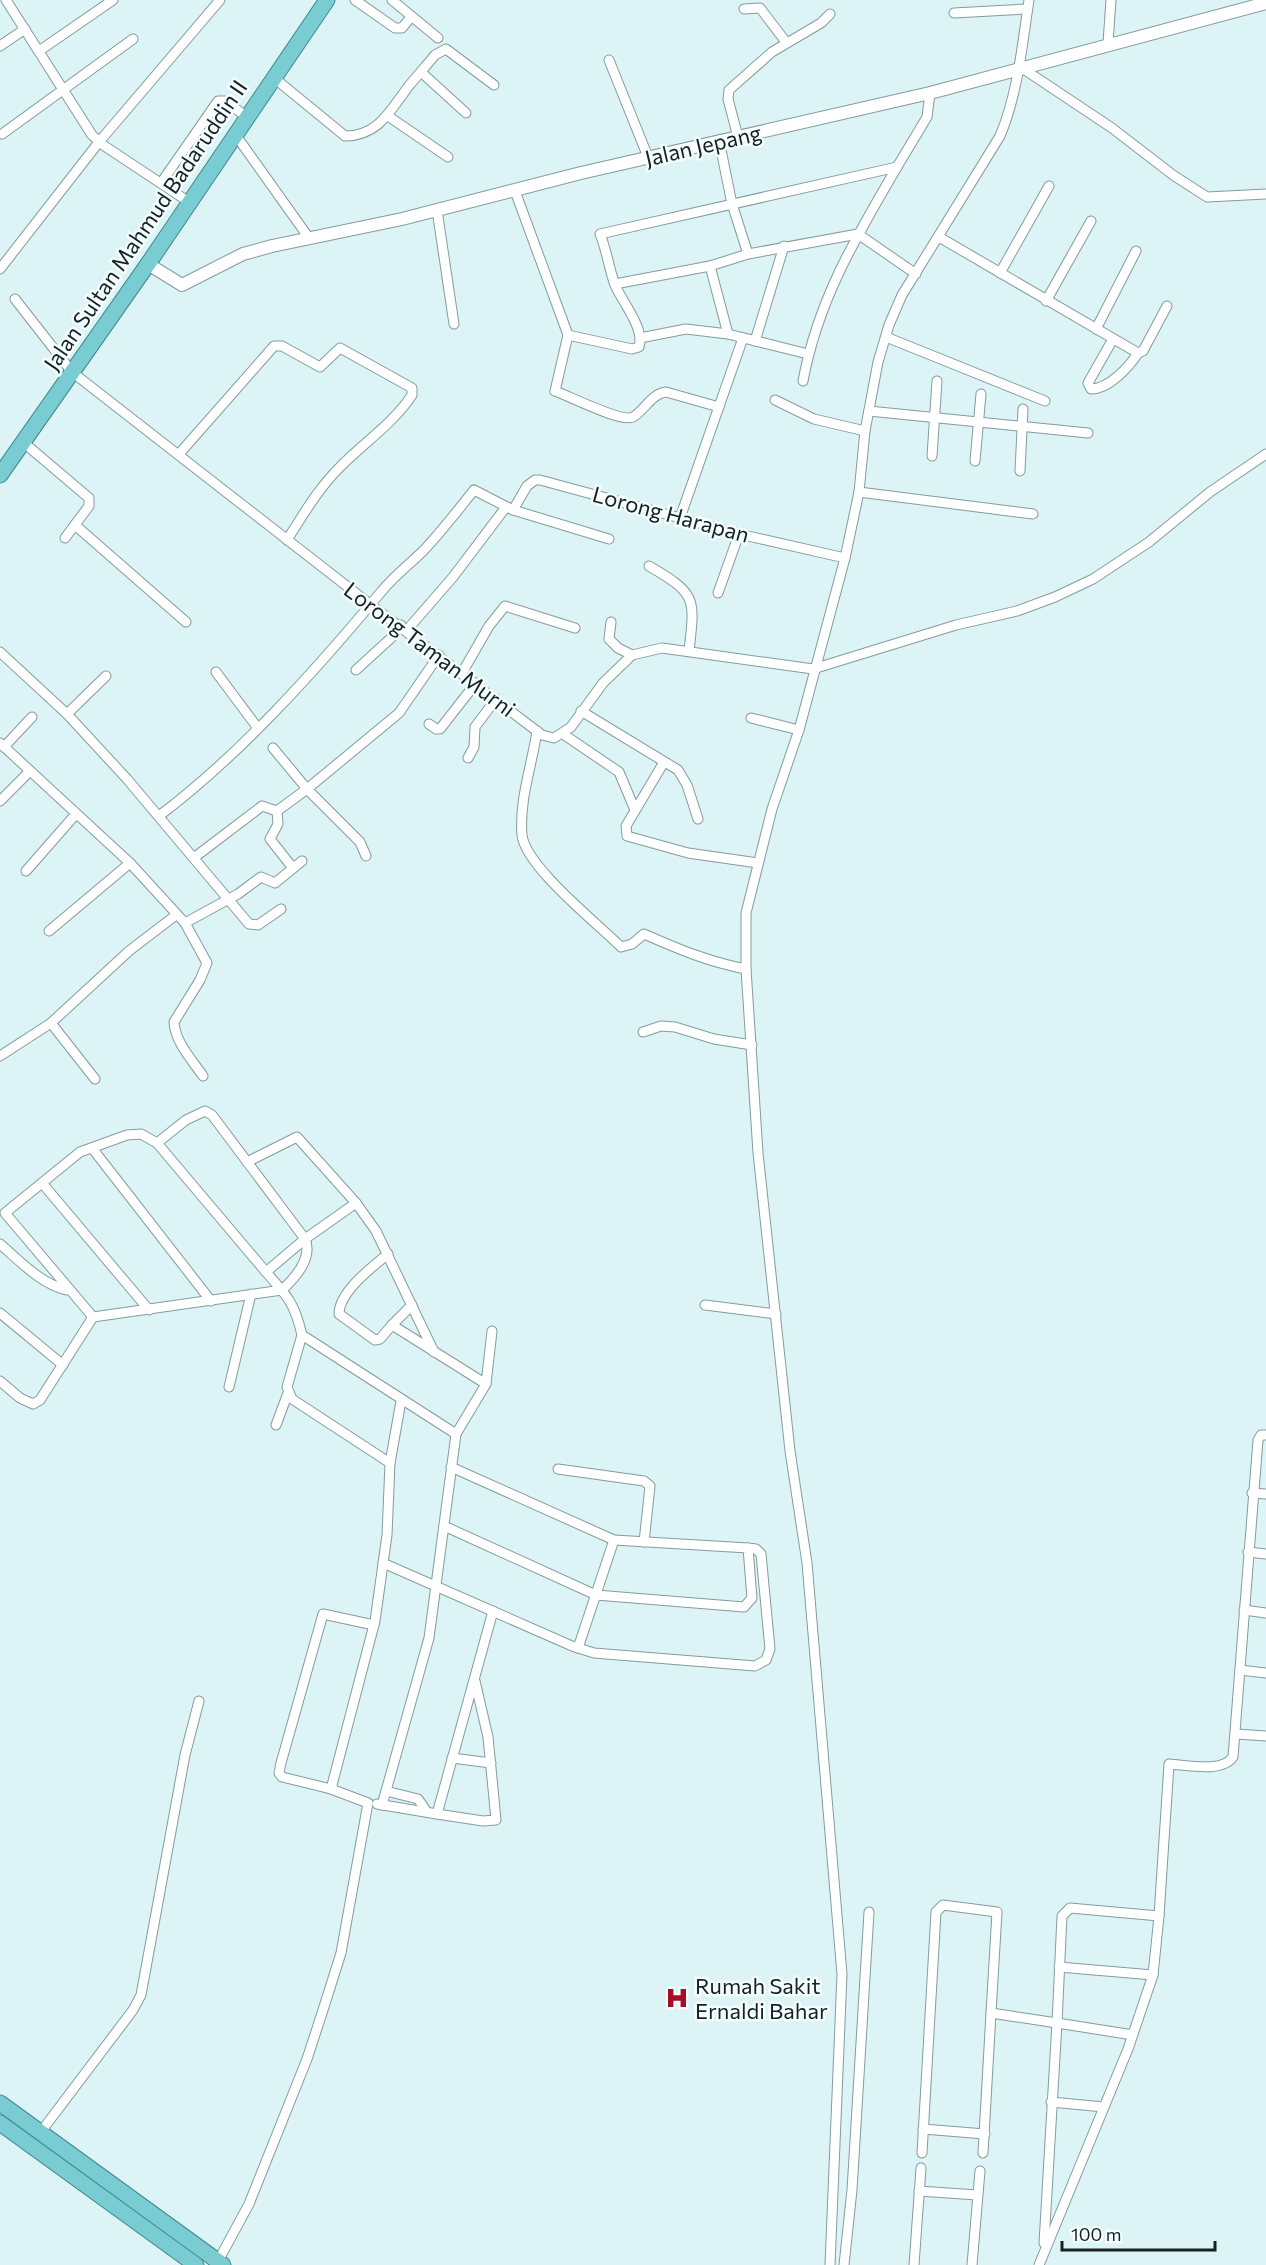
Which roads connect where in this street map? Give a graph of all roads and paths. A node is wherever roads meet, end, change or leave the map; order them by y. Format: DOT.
graph roads {
  1 [pos="6,0"];
  2 [pos="113,0"];
  3 [pos="220,0"];
  4 [pos="327,0"];
  5 [pos="355,0"];
  6 [pos="392,0"];
  7 [pos="1111,0"];
  8 [pos="1266,3"];
  9 [pos="1028,5"];
  10 [pos="744,9"];
  11 [pos="954,13"];
  12 [pos="830,14"];
  13 [pos="411,17"];
  14 [pos="25,29"];
  15 [pos="438,38"];
  16 [pos="133,39"];
  17 [pos="786,42"];
  18 [pos="1108,43"];
  19 [pos="0,45"];
  20 [pos="39,51"];
  21 [pos="609,60"];
  22 [pos="1021,69"];
  23 [pos="421,72"];
  24 [pos="273,77"];
  25 [pos="494,85"];
  26 [pos="63,88"];
  27 [pos="930,93"];
  28 [pos="466,113"];
  29 [pos="388,116"];
  30 [pos="247,117"];
  31 [pos="2,134"];
  32 [pos="235,134"];
  33 [pos="738,137"];
  34 [pos="719,140"];
  35 [pos="99,142"];
  36 [pos="448,157"];
  37 [pos="648,157"];
  38 [pos="897,167"];
  39 [pos="161,183"];
  40 [pos="1049,186"];
  41 [pos="515,191"];
  42 [pos="1266,194"];
  43 [pos="189,202"];
  44 [pos="732,204"];
  45 [pos="437,210"];
  46 [pos="1090,221"];
  47 [pos="858,234"];
  48 [pos="939,237"];
  49 [pos="309,238"];
  50 [pos="784,246"];
  51 [pos="1136,251"];
  52 [pos="747,254"];
  53 [pos="148,264"];
  54 [pos="710,266"];
  55 [pos="0,269"];
  56 [pos="1000,273"];
  57 [pos="916,274"];
  58 [pos="615,284"];
  59 [pos="15,299"];
  60 [pos="1046,301"];
  61 [pos="1167,306"];
  62 [pos="454,324"];
  63 [pos="1096,329"];
  64 [pos="728,334"];
  65 [pos="568,335"];
  66 [pos="886,337"];
  67 [pos="640,338"];
  68 [pos="743,339"];
  69 [pos="1113,339"];
  70 [pos="755,341"];
  71 [pos="1138,353"];
  72 [pos="808,354"];
  73 [pos="72,372"];
  74 [pos="803,381"];
  75 [pos="938,381"];
  76 [pos="981,394"];
  77 [pos="775,400"];
  78 [pos="1045,401"];
  79 [pos="719,407"];
  80 [pos="1023,409"];
  81 [pos="869,411"];
  82 [pos="935,417"];
  83 [pos="978,422"];
  84 [pos="1023,426"];
  85 [pos="865,431"];
  86 [pos="1088,434"];
  87 [pos="23,442"];
  88 [pos="179,454"];
  89 [pos="1266,454"];
  90 [pos="932,456"];
  91 [pos="975,461"];
  92 [pos="1020,471"];
  93 [pos="0,475"];
  94 [pos="859,492"];
  95 [pos="510,508"];
  96 [pos="1033,514"];
  97 [pos="680,518"];
  98 [pos="75,525"];
  99 [pos="739,534"];
  100 [pos="65,538"];
  101 [pos="609,539"];
  102 [pos="287,540"];
  103 [pos="844,558"];
  104 [pos="649,566"];
  105 [pos="718,593"];
  106 [pos="371,605"];
  107 [pos="186,622"];
  108 [pos="611,622"];
  109 [pos="404,628"];
  110 [pos="575,628"];
  111 [pos="689,651"];
  112 [pos="0,652"];
  113 [pos="439,655"];
  114 [pos="632,655"];
  115 [pos="813,669"];
  116 [pos="356,670"];
  117 [pos="216,672"];
  118 [pos="462,673"];
  119 [pos="106,676"];
  120 [pos="476,683"];
  121 [pos="496,699"];
  122 [pos="581,711"];
  123 [pos="67,714"];
  124 [pos="32,717"];
  125 [pos="750,718"];
  126 [pos="429,724"];
  127 [pos="257,727"];
  128 [pos="799,730"];
  129 [pos="537,731"];
  130 [pos="563,734"];
  131 [pos="2,745"];
  132 [pos="273,748"];
  133 [pos="468,758"];
  134 [pos="664,762"];
  135 [pos="30,771"];
  136 [pos="307,789"];
  137 [pos="0,801"];
  138 [pos="635,810"];
  139 [pos="277,811"];
  140 [pos="76,814"];
  141 [pos="159,816"];
  142 [pos="698,819"];
  143 [pos="366,856"];
  144 [pos="195,857"];
  145 [pos="302,861"];
  146 [pos="130,863"];
  147 [pos="758,863"];
  148 [pos="293,868"];
  149 [pos="26,871"];
  150 [pos="228,899"];
  151 [pos="282,909"];
  152 [pos="176,915"];
  153 [pos="185,923"];
  154 [pos="49,931"];
  155 [pos="746,969"];
  156 [pos="51,1023"];
  157 [pos="643,1032"];
  158 [pos="752,1046"];
  159 [pos="0,1056"];
  160 [pos="202,1076"];
  161 [pos="95,1079"];
  162 [pos="157,1143"];
  163 [pos="92,1148"];
  164 [pos="247,1162"];
  165 [pos="42,1183"];
  166 [pos="356,1203"];
  167 [pos="3,1215"];
  168 [pos="304,1239"];
  169 [pos="0,1244"];
  170 [pos="388,1254"];
  171 [pos="266,1272"];
  172 [pos="67,1290"];
  173 [pos="282,1290"];
  174 [pos="250,1294"];
  175 [pos="211,1301"];
  176 [pos="412,1305"];
  177 [pos="705,1305"];
  178 [pos="150,1310"];
  179 [pos="0,1313"];
  180 [pos="776,1314"];
  181 [pos="93,1317"];
  182 [pos="392,1325"];
  183 [pos="492,1330"];
  184 [pos="302,1335"];
  185 [pos="434,1352"];
  186 [pos="63,1365"];
  187 [pos="0,1380"];
  188 [pos="486,1384"];
  189 [pos="229,1387"];
  190 [pos="288,1393"];
  191 [pos="402,1401"];
  192 [pos="276,1425"];
  193 [pos="456,1434"];
  194 [pos="1266,1435"];
  195 [pos="390,1463"];
  196 [pos="451,1467"];
  197 [pos="558,1469"];
  198 [pos="1252,1493"];
  199 [pos="1266,1494"];
  200 [pos="444,1526"];
  201 [pos="614,1540"];
  202 [pos="644,1542"];
  203 [pos="748,1548"];
  204 [pos="1248,1552"];
  205 [pos="1266,1554"];
  206 [pos="383,1563"];
  207 [pos="438,1587"];
  208 [pos="596,1595"];
  209 [pos="1244,1610"];
  210 [pos="493,1611"];
  211 [pos="1266,1613"];
  212 [pos="374,1625"];
  213 [pos="578,1648"];
  214 [pos="1240,1670"];
  215 [pos="1266,1673"];
  216 [pos="474,1678"];
  217 [pos="199,1701"];
  218 [pos="1236,1734"];
  219 [pos="1266,1736"];
  220 [pos="452,1758"];
  221 [pos="492,1763"];
  222 [pos="331,1790"];
  223 [pos="386,1791"];
  224 [pos="368,1803"];
  225 [pos="382,1805"];
  226 [pos="432,1813"];
  227 [pos="869,1912"];
  228 [pos="1159,1916"];
  229 [pos="1059,1967"];
  230 [pos="1153,1975"];
  231 [pos="991,2013"];
  232 [pos="1057,2023"];
  233 [pos="1133,2035"];
  234 [pos="1051,2102"];
  235 [pos="0,2103"];
  236 [pos="1104,2107"];
  237 [pos="0,2123"];
  238 [pos="923,2129"];
  239 [pos="40,2133"];
  240 [pos="985,2134"];
  241 [pos="983,2152"];
  242 [pos="922,2153"];
  243 [pos="921,2168"];
  244 [pos="980,2171"];
  245 [pos="919,2191"];
  246 [pos="977,2195"];
  247 [pos="1041,2261"];
  248 [pos="219,2264"];
  249 [pos="196,2265"];
  250 [pos="830,2265"];
  251 [pos="844,2265"];
  252 [pos="914,2265"];
  253 [pos="972,2265"];
  1 -- 14 [label="street"];
  2 -- 20 [label="street"];
  3 -- 35 [label="street"];
  4 -- 24 [label="highway, Jalan Sultan Mahmud Badaruddin II"];
  5 -- 13 [label="street"];
  6 -- 13 [label="street"];
  7 -- 18 [label="street"];
  8 -- 18 [label="street, Jalan Jepang"];
  9 -- 11 [label="street"];
  9 -- 22 [label="street"];
  10 -- 17 [label="street"];
  12 -- 17 [label="street"];
  13 -- 15 [label="street"];
  14 -- 19 [label="street"];
  14 -- 20 [label="street"];
  16 -- 26 [label="street"];
  17 -- 33 [label="street"];
  18 -- 22 [label="street, Jalan Jepang"];
  20 -- 26 [label="street"];
  21 -- 37 [label="street"];
  22 -- 27 [label="street, Jalan Jepang"];
  22 -- 42 [label="street"];
  22 -- 48 [label="street"];
  23 -- 25 [label="street"];
  23 -- 28 [label="street"];
  23 -- 29 [label="street"];
  24 -- 29 [label="street"];
  24 -- 30 [label="highway, Jalan Sultan Mahmud Badaruddin II"];
  26 -- 31 [label="street"];
  26 -- 35 [label="street"];
  27 -- 33 [label="street, Jalan Jepang"];
  27 -- 38 [label="street"];
  29 -- 36 [label="street"];
  30 -- 32 [label="highway, Jalan Sultan Mahmud Badaruddin II"];
  30 -- 39 [label="street"];
  32 -- 43 [label="highway, Jalan Sultan Mahmud Badaruddin II"];
  32 -- 49 [label="street"];
  33 -- 34 [label="street, Jalan Jepang"];
  34 -- 37 [label="street, Jalan Jepang"];
  34 -- 44 [label="street"];
  35 -- 39 [label="street"];
  35 -- 55 [label="street"];
  37 -- 41 [label="street, Jalan Jepang"];
  38 -- 44 [label="street"];
  38 -- 47 [label="street"];
  39 -- 43 [label="street"];
  40 -- 56 [label="street"];
  41 -- 45 [label="street, Jalan Jepang"];
  41 -- 65 [label="street"];
  43 -- 53 [label="highway, Jalan Sultan Mahmud Badaruddin II"];
  44 -- 52 [label="street"];
  44 -- 58 [label="street"];
  45 -- 49 [label="street, Jalan Jepang"];
  45 -- 62 [label="street"];
  46 -- 60 [label="street"];
  47 -- 50 [label="street"];
  47 -- 57 [label="street"];
  47 -- 72 [label="street"];
  48 -- 56 [label="street"];
  48 -- 57 [label="street"];
  49 -- 53 [label="street, Jalan Jepang"];
  50 -- 52 [label="street"];
  50 -- 70 [label="street"];
  51 -- 63 [label="street"];
  52 -- 54 [label="street"];
  53 -- 73 [label="highway, Jalan Sultan Mahmud Badaruddin II"];
  54 -- 58 [label="street"];
  54 -- 64 [label="street"];
  56 -- 60 [label="street"];
  57 -- 66 [label="street"];
  58 -- 67 [label="street"];
  59 -- 73 [label="street, Lorong Taman Murni"];
  60 -- 63 [label="street"];
  61 -- 71 [label="street"];
  63 -- 69 [label="street"];
  64 -- 67 [label="street"];
  64 -- 68 [label="street"];
  65 -- 67 [label="street"];
  65 -- 79 [label="street"];
  66 -- 78 [label="street"];
  66 -- 81 [label="street"];
  68 -- 70 [label="street"];
  68 -- 79 [label="street"];
  69 -- 71 [label="street"];
  69 -- 71 [label="street"];
  70 -- 72 [label="street"];
  72 -- 74 [label="street"];
  73 -- 87 [label="highway, Jalan Sultan Mahmud Badaruddin II"];
  73 -- 88 [label="street, Lorong Taman Murni"];
  75 -- 82 [label="street"];
  76 -- 83 [label="street"];
  77 -- 85 [label="street"];
  79 -- 97 [label="street"];
  80 -- 84 [label="street"];
  81 -- 82 [label="street"];
  81 -- 85 [label="street"];
  82 -- 83 [label="street"];
  82 -- 90 [label="street"];
  83 -- 84 [label="street"];
  83 -- 91 [label="street"];
  84 -- 86 [label="street"];
  84 -- 92 [label="street"];
  85 -- 94 [label="street"];
  87 -- 93 [label="highway, Jalan Sultan Mahmud Badaruddin II"];
  87 -- 98 [label="street"];
  88 -- 102 [label="street, Lorong Taman Murni"];
  88 -- 102 [label="street"];
  89 -- 115 [label="street"];
  94 -- 96 [label="street"];
  94 -- 103 [label="street"];
  95 -- 97 [label="street, Lorong Harapan"];
  95 -- 101 [label="street"];
  95 -- 106 [label="street"];
  95 -- 109 [label="street, Lorong Harapan"];
  97 -- 99 [label="street, Lorong Harapan"];
  98 -- 100 [label="street"];
  98 -- 107 [label="street"];
  99 -- 103 [label="street, Lorong Harapan"];
  99 -- 105 [label="street"];
  102 -- 106 [label="street, Lorong Taman Murni"];
  103 -- 115 [label="street"];
  104 -- 111 [label="street"];
  106 -- 109 [label="street, Lorong Taman Murni"];
  106 -- 127 [label="street"];
  108 -- 114 [label="street"];
  109 -- 113 [label="street, Lorong Taman Murni"];
  109 -- 116 [label="street, Lorong Harapan"];
  110 -- 118 [label="street"];
  111 -- 114 [label="street"];
  111 -- 115 [label="street"];
  112 -- 123 [label="street"];
  113 -- 118 [label="street, Lorong Taman Murni"];
  113 -- 136 [label="street"];
  114 -- 122 [label="street"];
  115 -- 128 [label="street"];
  117 -- 127 [label="street"];
  118 -- 120 [label="street, Lorong Taman Murni"];
  119 -- 123 [label="street"];
  120 -- 121 [label="street, Lorong Taman Murni"];
  120 -- 126 [label="street"];
  121 -- 129 [label="street, Lorong Taman Murni"];
  121 -- 133 [label="street"];
  122 -- 130 [label="street"];
  122 -- 134 [label="street"];
  123 -- 141 [label="street"];
  124 -- 131 [label="street"];
  125 -- 128 [label="street"];
  127 -- 141 [label="street"];
  128 -- 147 [label="street"];
  129 -- 130 [label="street, Lorong Taman Murni"];
  129 -- 155 [label="street"];
  130 -- 138 [label="street"];
  131 -- 135 [label="street"];
  132 -- 136 [label="street"];
  134 -- 138 [label="street"];
  134 -- 142 [label="street"];
  135 -- 137 [label="street"];
  135 -- 140 [label="street"];
  136 -- 139 [label="street"];
  136 -- 143 [label="street"];
  138 -- 147 [label="street"];
  139 -- 144 [label="street"];
  139 -- 148 [label="street"];
  140 -- 146 [label="street"];
  140 -- 149 [label="street"];
  141 -- 144 [label="street"];
  144 -- 150 [label="street"];
  145 -- 148 [label="street"];
  146 -- 152 [label="street"];
  146 -- 154 [label="street"];
  147 -- 155 [label="street"];
  148 -- 150 [label="street"];
  150 -- 151 [label="street"];
  150 -- 153 [label="street"];
  152 -- 153 [label="street"];
  152 -- 156 [label="street"];
  153 -- 160 [label="street"];
  155 -- 158 [label="street"];
  156 -- 159 [label="street"];
  156 -- 161 [label="street"];
  157 -- 158 [label="street"];
  158 -- 180 [label="street"];
  162 -- 163 [label="street"];
  162 -- 164 [label="street"];
  162 -- 171 [label="street"];
  163 -- 165 [label="street"];
  163 -- 175 [label="street"];
  164 -- 166 [label="street"];
  164 -- 168 [label="street"];
  165 -- 167 [label="street"];
  165 -- 178 [label="street"];
  166 -- 168 [label="street"];
  166 -- 170 [label="street"];
  167 -- 172 [label="street"];
  168 -- 171 [label="street"];
  168 -- 173 [label="street"];
  169 -- 172 [label="street"];
  170 -- 176 [label="street"];
  170 -- 182 [label="street"];
  171 -- 173 [label="street"];
  172 -- 181 [label="street"];
  173 -- 174 [label="street"];
  173 -- 184 [label="street"];
  174 -- 175 [label="street"];
  174 -- 189 [label="street"];
  175 -- 178 [label="street"];
  176 -- 182 [label="street"];
  176 -- 185 [label="street"];
  177 -- 180 [label="street"];
  178 -- 181 [label="street"];
  179 -- 186 [label="street"];
  180 -- 250 [label="street"];
  181 -- 186 [label="street"];
  182 -- 185 [label="street"];
  183 -- 188 [label="street"];
  184 -- 190 [label="street"];
  184 -- 191 [label="street"];
  185 -- 188 [label="street"];
  186 -- 187 [label="street"];
  188 -- 193 [label="street"];
  190 -- 192 [label="street"];
  190 -- 195 [label="street"];
  191 -- 193 [label="street"];
  191 -- 195 [label="street"];
  193 -- 196 [label="street"];
  194 -- 198 [label="street"];
  195 -- 206 [label="street"];
  196 -- 200 [label="street"];
  196 -- 201 [label="street"];
  197 -- 202 [label="street"];
  198 -- 199 [label="street"];
  198 -- 204 [label="street"];
  200 -- 207 [label="street"];
  200 -- 208 [label="street"];
  201 -- 202 [label="street"];
  201 -- 208 [label="street"];
  202 -- 203 [label="street"];
  203 -- 208 [label="street"];
  203 -- 213 [label="street"];
  204 -- 205 [label="street"];
  204 -- 209 [label="street"];
  206 -- 207 [label="street"];
  206 -- 212 [label="street"];
  207 -- 210 [label="street"];
  207 -- 223 [label="street"];
  208 -- 213 [label="street"];
  209 -- 211 [label="street"];
  209 -- 214 [label="street"];
  210 -- 213 [label="street"];
  210 -- 216 [label="street"];
  212 -- 222 [label="street"];
  212 -- 222 [label="street"];
  214 -- 215 [label="street"];
  214 -- 218 [label="street"];
  216 -- 220 [label="street"];
  216 -- 221 [label="street"];
  217 -- 239 [label="street"];
  218 -- 219 [label="street"];
  218 -- 228 [label="street"];
  220 -- 221 [label="street"];
  220 -- 226 [label="street"];
  221 -- 226 [label="street"];
  222 -- 224 [label="street"];
  223 -- 225 [label="street"];
  223 -- 226 [label="street"];
  224 -- 225 [label="street"];
  224 -- 248 [label="street"];
  225 -- 226 [label="street"];
  227 -- 251 [label="street"];
  228 -- 229 [label="street"];
  228 -- 230 [label="street"];
  229 -- 230 [label="street"];
  229 -- 232 [label="street"];
  230 -- 233 [label="street"];
  231 -- 232 [label="street"];
  231 -- 238 [label="street"];
  231 -- 240 [label="street"];
  232 -- 233 [label="street"];
  232 -- 234 [label="street"];
  233 -- 236 [label="street"];
  234 -- 236 [label="street"];
  234 -- 247 [label="street"];
  235 -- 239 [label="highway"];
  236 -- 247 [label="street"];
  237 -- 249 [label="highway"];
  238 -- 240 [label="street"];
  238 -- 242 [label="street"];
  239 -- 248 [label="highway"];
  240 -- 241 [label="street"];
  243 -- 245 [label="street"];
  244 -- 246 [label="street"];
  245 -- 246 [label="street"];
  245 -- 252 [label="street"];
  246 -- 253 [label="street"];
}
